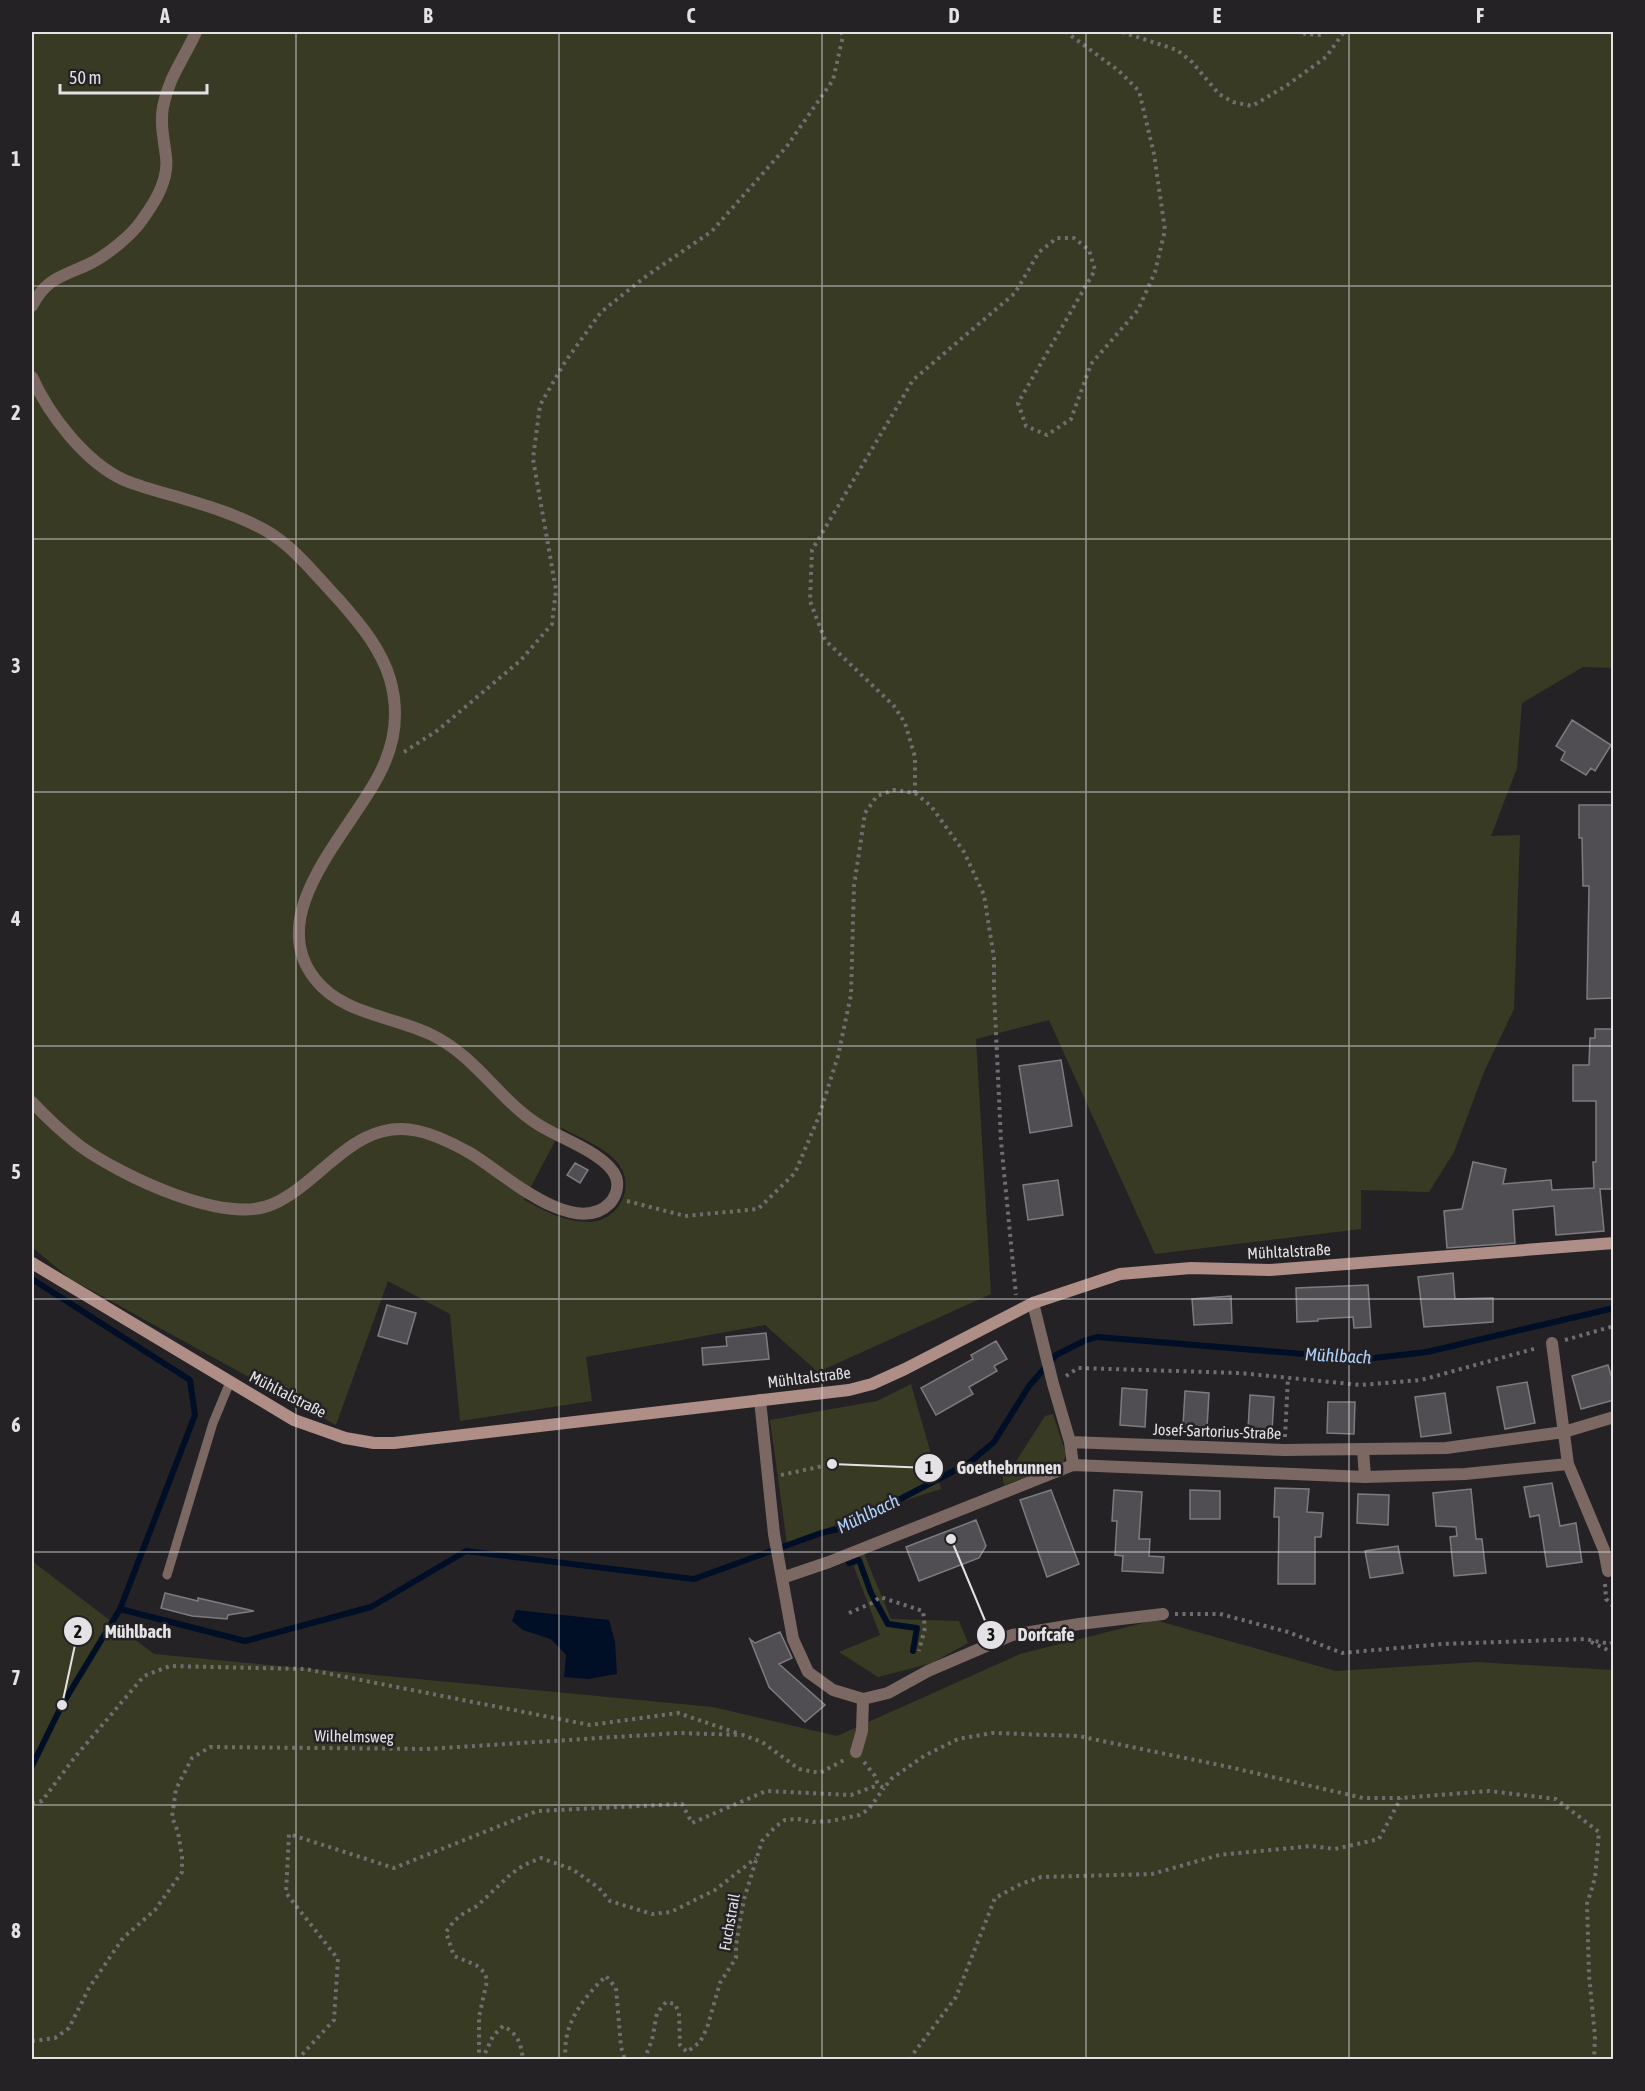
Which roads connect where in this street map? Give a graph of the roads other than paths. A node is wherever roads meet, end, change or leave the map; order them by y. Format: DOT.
graph roads {
  1 [pos="196,32"];
  2 [pos="32,306"];
  3 [pos="32,377"];
  4 [pos="32,1102"];
  5 [pos="1614,1243"];
  6 [pos="32,1263"];
  7 [pos="1033,1303"];
  8 [pos="1552,1343"];
  9 [pos="230,1382"];
  10 [pos="760,1400"];
  11 [pos="1614,1417"];
  12 [pos="1564,1432"];
  13 [pos="1070,1442"];
  14 [pos="1363,1450"];
  15 [pos="1568,1464"];
  16 [pos="1073,1465"];
  17 [pos="1365,1477"];
  18 [pos="1608,1571"];
  19 [pos="168,1575"];
  20 [pos="782,1578"];
  21 [pos="1163,1614"];
  22 [pos="862,1699"];
  23 [pos="856,1752"];
  1 -- 2 [label="street"];
  3 -- 4 [label="street"];
  5 -- 7 [label="main road, Mühltalstraße"];
  6 -- 9 [label="main road, Mühltalstraße"];
  7 -- 10 [label="main road, Mühltalstraße"];
  7 -- 13 [label="street"];
  8 -- 12 [label="street"];
  9 -- 10 [label="main road, Mühltalstraße"];
  9 -- 19 [label="lane"];
  10 -- 20 [label="street"];
  11 -- 12 [label="street, Josef-Sartorius-Straße"];
  12 -- 14 [label="street, Josef-Sartorius-Straße"];
  12 -- 15 [label="street"];
  13 -- 14 [label="street, Josef-Sartorius-Straße"];
  13 -- 16 [label="street"];
  14 -- 17 [label="street"];
  15 -- 17 [label="street"];
  15 -- 18 [label="street"];
  16 -- 17 [label="street"];
  16 -- 20 [label="street"];
  20 -- 22 [label="street"];
  21 -- 22 [label="street"];
  22 -- 23 [label="street"];
}
